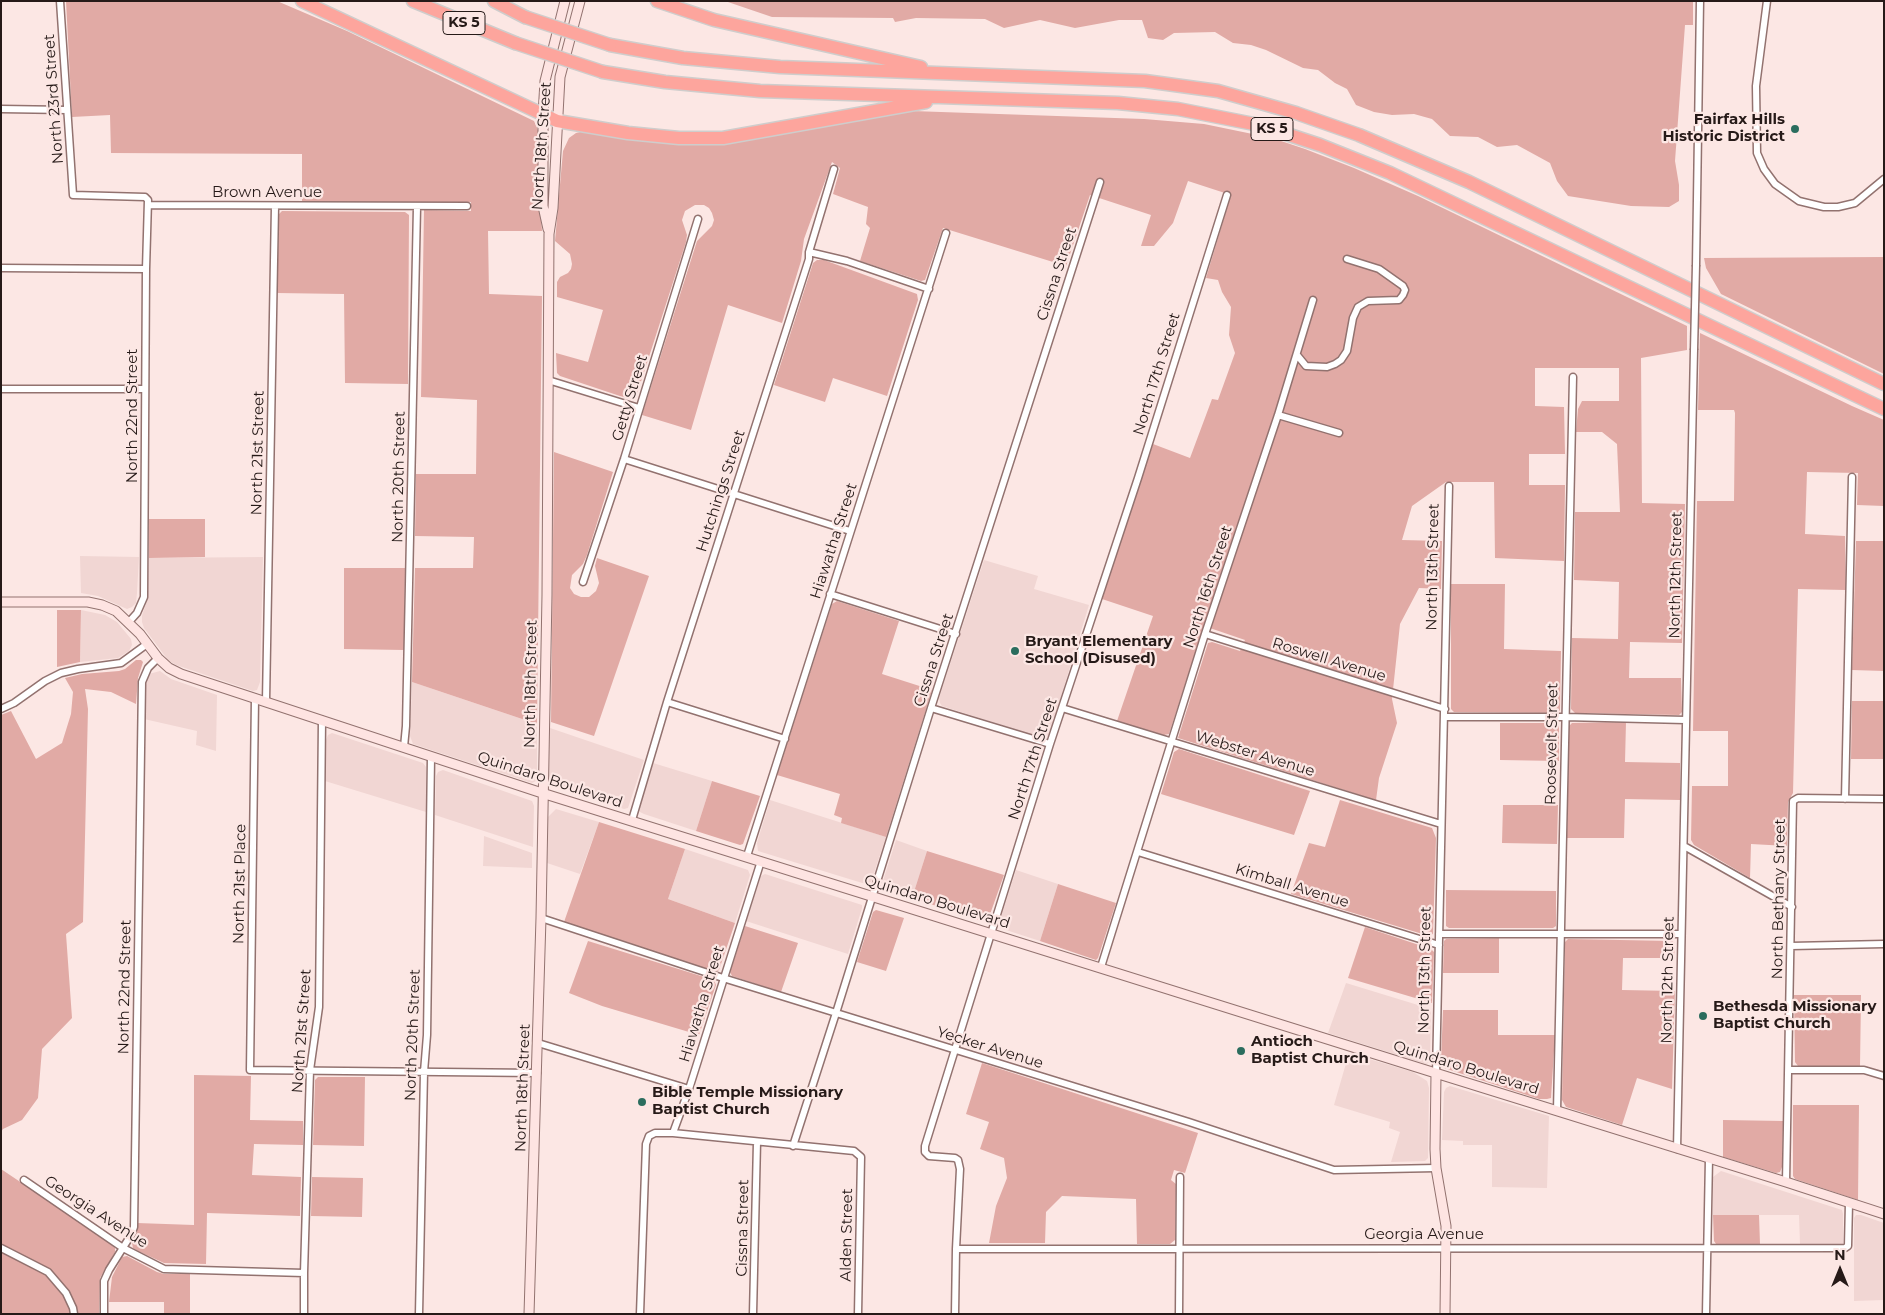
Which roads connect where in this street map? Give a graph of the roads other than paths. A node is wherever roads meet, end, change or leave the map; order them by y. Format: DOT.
graph roads {
  1 [pos="60,1"];
  2 [pos="302,1"];
  3 [pos="413,1"];
  4 [pos="494,1"];
  5 [pos="565,1"];
  6 [pos="580,1"];
  7 [pos="657,1"];
  8 [pos="1700,1"];
  9 [pos="1767,1"];
  10 [pos="953,74"];
  11 [pos="953,98"];
  12 [pos="1,108"];
  13 [pos="67,110"];
  14 [pos="542,115"];
  15 [pos="557,121"];
  16 [pos="834,169"];
  17 [pos="1884,179"];
  18 [pos="1100,182"];
  19 [pos="73,195"];
  20 [pos="1226,195"];
  21 [pos="148,205"];
  22 [pos="275,206"];
  23 [pos="467,206"];
  24 [pos="418,207"];
  25 [pos="698,219"];
  26 [pos="946,232"];
  27 [pos="549,234"];
  28 [pos="809,252"];
  29 [pos="1347,259"];
  30 [pos="1,268"];
  31 [pos="146,269"];
  32 [pos="929,289"];
  33 [pos="1313,300"];
  34 [pos="1296,355"];
  35 [pos="1573,377"];
  36 [pos="548,380"];
  37 [pos="1884,384"];
  38 [pos="1,389"];
  39 [pos="145,389"];
  40 [pos="639,408"];
  41 [pos="1884,409"];
  42 [pos="1278,415"];
  43 [pos="1339,434"];
  44 [pos="624,459"];
  45 [pos="1852,477"];
  46 [pos="1449,486"];
  47 [pos="734,493"];
  48 [pos="850,531"];
  49 [pos="583,582"];
  50 [pos="830,594"];
  51 [pos="1,602"];
  52 [pos="128,623"];
  53 [pos="956,634"];
  54 [pos="1205,634"];
  55 [pos="147,644"];
  56 [pos="158,658"];
  57 [pos="255,698"];
  58 [pos="266,701"];
  59 [pos="667,702"];
  60 [pos="932,708"];
  61 [pos="1062,708"];
  62 [pos="1,710"];
  63 [pos="1445,713"];
  64 [pos="1565,717"];
  65 [pos="322,720"];
  66 [pos="1685,720"];
  67 [pos="785,739"];
  68 [pos="1172,742"];
  69 [pos="1050,744"];
  70 [pos="404,747"];
  71 [pos="432,757"];
  72 [pos="542,793"];
  73 [pos="1845,799"];
  74 [pos="1884,799"];
  75 [pos="632,820"];
  76 [pos="1441,824"];
  77 [pos="1684,846"];
  78 [pos="1138,852"];
  79 [pos="747,856"];
  80 [pos="761,861"];
  81 [pos="873,896"];
  82 [pos="1792,907"];
  83 [pos="541,918"];
  84 [pos="991,933"];
  85 [pos="1439,934"];
  86 [pos="1560,934"];
  87 [pos="1681,934"];
  88 [pos="1884,944"];
  89 [pos="1439,945"];
  90 [pos="1791,946"];
  91 [pos="1101,967"];
  92 [pos="723,978"];
  93 [pos="836,1014"];
  94 [pos="538,1042"];
  95 [pos="954,1050"];
  96 [pos="310,1070"];
  97 [pos="1789,1070"];
  98 [pos="424,1072"];
  99 [pos="537,1073"];
  100 [pos="1436,1074"];
  101 [pos="1884,1076"];
  102 [pos="689,1089"];
  103 [pos="1557,1111"];
  104 [pos="673,1133"];
  105 [pos="757,1142"];
  106 [pos="792,1146"];
  107 [pos="1677,1149"];
  108 [pos="1710,1158"];
  109 [pos="1436,1168"];
  110 [pos="1180,1177"];
  111 [pos="24,1180"];
  112 [pos="1786,1182"];
  113 [pos="1849,1203"];
  114 [pos="1884,1214"];
  115 [pos="1,1248"];
  116 [pos="123,1248"];
  117 [pos="1179,1248"];
  118 [pos="1446,1248"];
  119 [pos="1708,1248"];
  120 [pos="956,1249"];
  121 [pos="304,1273"];
  122 [pos="74,1314"];
  123 [pos="104,1314"];
  124 [pos="304,1314"];
  125 [pos="418,1314"];
  126 [pos="529,1314"];
  127 [pos="640,1314"];
  128 [pos="753,1314"];
  129 [pos="858,1314"];
  130 [pos="955,1314"];
  131 [pos="1178,1314"];
  132 [pos="1445,1314"];
  133 [pos="1706,1314"];
  1 -- 13 [label="street, North 23rd Street"];
  2 -- 14 [label="highway"];
  3 -- 11 [label="highway, KS 5, bridge"];
  4 -- 10 [label="highway, KS 5, bridge"];
  5 -- 14 [label="main road, North 18th Street"];
  6 -- 15 [label="main road, North 18th Street"];
  7 -- 10 [label="highway"];
  8 -- 66 [label="street, North 12th Street, bridge"];
  9 -- 17 [label="street"];
  10 -- 37 [label="highway, KS 5"];
  11 -- 15 [label="highway"];
  11 -- 41 [label="highway, KS 5"];
  12 -- 13 [label="street"];
  13 -- 19 [label="street, North 23rd Street"];
  14 -- 15 [label="highway"];
  14 -- 27 [label="main road, North 18th Street"];
  15 -- 27 [label="main road, North 18th Street"];
  16 -- 28 [label="street, Hutchings Street"];
  18 -- 53 [label="street, Cissna Street"];
  19 -- 21 [label="street, Brown Avenue"];
  20 -- 61 [label="street, North 17th Street"];
  21 -- 22 [label="street, Brown Avenue"];
  21 -- 31 [label="street, North 22nd Street"];
  22 -- 24 [label="street, Brown Avenue"];
  22 -- 58 [label="street, North 21st Street"];
  23 -- 24 [label="street, Brown Avenue"];
  24 -- 70 [label="street, North 20th Street"];
  25 -- 40 [label="street, Getty Street"];
  26 -- 32 [label="street, Hiawatha Street"];
  27 -- 36 [label="main road, North 18th Street"];
  28 -- 32 [label="street"];
  28 -- 47 [label="street, Hutchings Street"];
  29 -- 34 [label="street"];
  30 -- 31 [label="street"];
  31 -- 39 [label="street, North 22nd Street"];
  32 -- 48 [label="street, Hiawatha Street"];
  33 -- 34 [label="street, North 16th Street"];
  34 -- 42 [label="street, North 16th Street"];
  35 -- 64 [label="street, Roosevelt Street"];
  36 -- 40 [label="street"];
  36 -- 72 [label="main road, North 18th Street"];
  38 -- 39 [label="street"];
  39 -- 52 [label="street, North 22nd Street"];
  40 -- 44 [label="street, Getty Street"];
  42 -- 43 [label="street"];
  42 -- 54 [label="street, North 16th Street"];
  44 -- 47 [label="street"];
  44 -- 49 [label="street, Getty Street"];
  45 -- 73 [label="street"];
  46 -- 63 [label="street, North 13th Street"];
  47 -- 48 [label="street"];
  47 -- 59 [label="street, Hutchings Street"];
  48 -- 50 [label="street, Hiawatha Street"];
  50 -- 53 [label="street"];
  50 -- 67 [label="street, Hiawatha Street"];
  51 -- 52 [label="main road, Quindaro Boulevard"];
  52 -- 55 [label="main road, Quindaro Boulevard"];
  53 -- 60 [label="street, Cissna Street"];
  54 -- 63 [label="street, Roswell Avenue"];
  54 -- 68 [label="street, North 16th Street"];
  55 -- 56 [label="main road, Quindaro Boulevard"];
  55 -- 62 [label="street"];
  56 -- 57 [label="main road, Quindaro Boulevard"];
  56 -- 116 [label="street, North 22nd Street"];
  57 -- 58 [label="main road, Quindaro Boulevard"];
  57 -- 96 [label="street, North 21st Place"];
  58 -- 65 [label="main road, Quindaro Boulevard"];
  59 -- 67 [label="street"];
  59 -- 75 [label="street, Hutchings Street"];
  60 -- 69 [label="street"];
  60 -- 81 [label="street, Cissna Street"];
  61 -- 68 [label="street, Webster Avenue"];
  61 -- 69 [label="street, North 17th Street"];
  63 -- 64 [label="street, Roswell Avenue"];
  63 -- 76 [label="street, North 13th Street"];
  64 -- 66 [label="street, Roswell Avenue"];
  64 -- 86 [label="street, Roosevelt Street"];
  65 -- 70 [label="main road, Quindaro Boulevard"];
  65 -- 96 [label="street, North 21st Street"];
  66 -- 77 [label="street, North 12th Street"];
  67 -- 79 [label="street, Hiawatha Street"];
  68 -- 76 [label="street, Webster Avenue"];
  68 -- 78 [label="street, North 16th Street"];
  69 -- 84 [label="street, North 17th Street"];
  70 -- 71 [label="main road, Quindaro Boulevard"];
  71 -- 72 [label="main road, Quindaro Boulevard"];
  71 -- 98 [label="street, North 20th Street"];
  72 -- 75 [label="main road, Quindaro Boulevard"];
  72 -- 83 [label="main road, North 18th Street"];
  73 -- 74 [label="street"];
  73 -- 82 [label="street, North Bethany Street"];
  75 -- 79 [label="main road, Quindaro Boulevard"];
  76 -- 85 [label="street, North 13th Street"];
  77 -- 82 [label="street"];
  77 -- 87 [label="street, North 12th Street"];
  78 -- 89 [label="street, Kimball Avenue"];
  78 -- 91 [label="street, North 16th Street"];
  79 -- 80 [label="main road, Quindaro Boulevard"];
  80 -- 81 [label="main road, Quindaro Boulevard"];
  80 -- 92 [label="street, Hiawatha Street"];
  81 -- 84 [label="main road, Quindaro Boulevard"];
  81 -- 93 [label="street, Cissna Street"];
  82 -- 90 [label="street, North Bethany Street"];
  83 -- 92 [label="street, Yecker Avenue"];
  83 -- 94 [label="main road, North 18th Street"];
  84 -- 91 [label="main road, Quindaro Boulevard"];
  84 -- 95 [label="street, North 17th Street"];
  85 -- 86 [label="street"];
  85 -- 89 [label="street, North 13th Street"];
  86 -- 87 [label="street"];
  86 -- 103 [label="street, Roosevelt Street"];
  87 -- 107 [label="street, North 12th Street"];
  88 -- 90 [label="street"];
  89 -- 100 [label="street, North 13th Street"];
  90 -- 97 [label="street, North Bethany Street"];
  91 -- 100 [label="main road, Quindaro Boulevard"];
  92 -- 93 [label="street, Yecker Avenue"];
  92 -- 102 [label="street, Hiawatha Street"];
  93 -- 95 [label="street, Yecker Avenue"];
  93 -- 106 [label="street, Cissna Street"];
  94 -- 99 [label="main road, North 18th Street"];
  94 -- 102 [label="street"];
  95 -- 109 [label="street, Yecker Avenue"];
  95 -- 120 [label="street, North 17th Street"];
  96 -- 98 [label="street"];
  96 -- 121 [label="street, North 21st Street"];
  97 -- 101 [label="street"];
  97 -- 112 [label="street, North Bethany Street"];
  98 -- 99 [label="street"];
  98 -- 125 [label="street, North 20th Street"];
  99 -- 126 [label="main road, North 18th Street"];
  100 -- 103 [label="main road, Quindaro Boulevard"];
  100 -- 109 [label="main road, North 13th Street"];
  102 -- 104 [label="street, Hiawatha Street"];
  103 -- 107 [label="main road, Quindaro Boulevard"];
  104 -- 105 [label="street"];
  104 -- 127 [label="street"];
  105 -- 106 [label="street"];
  105 -- 128 [label="street, Cissna Street"];
  106 -- 129 [label="street, Alden Street"];
  107 -- 108 [label="main road, Quindaro Boulevard"];
  108 -- 112 [label="main road, Quindaro Boulevard"];
  108 -- 119 [label="street"];
  109 -- 118 [label="main road, North 13th Street"];
  110 -- 117 [label="street"];
  111 -- 116 [label="street, Georgia Avenue"];
  112 -- 113 [label="main road, Quindaro Boulevard"];
  113 -- 114 [label="main road, Quindaro Boulevard"];
  113 -- 119 [label="street, Georgia Avenue"];
  115 -- 122 [label="street"];
  116 -- 121 [label="street, Georgia Avenue"];
  116 -- 123 [label="street, North 22nd Street"];
  117 -- 118 [label="street, Georgia Avenue"];
  117 -- 120 [label="street, Georgia Avenue"];
  117 -- 131 [label="street"];
  118 -- 119 [label="street, Georgia Avenue"];
  118 -- 132 [label="main road, North 13th Street"];
  119 -- 133 [label="street"];
  120 -- 130 [label="street, North 17th Street"];
  121 -- 124 [label="street, North 21st Street"];
}
